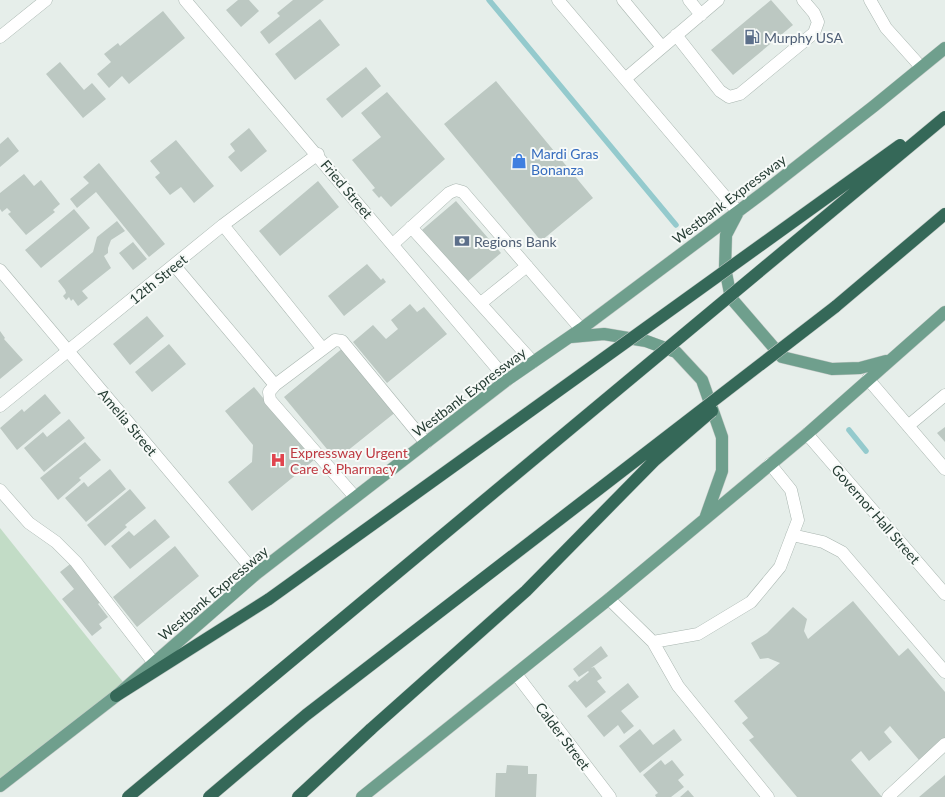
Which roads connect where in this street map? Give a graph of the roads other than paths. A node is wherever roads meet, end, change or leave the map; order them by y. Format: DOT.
graph roads {
  1 [pos="46,0"];
  2 [pos="185,0"];
  3 [pos="558,0"];
  4 [pos="624,0"];
  5 [pos="689,0"];
  6 [pos="718,0"];
  7 [pos="803,0"];
  8 [pos="870,0"];
  9 [pos="700,15"];
  10 [pos="676,35"];
  11 [pos="0,37"];
  12 [pos="662,47"];
  13 [pos="945,48"];
  14 [pos="921,67"];
  15 [pos="625,78"];
  16 [pos="945,112"];
  17 [pos="945,117"];
  18 [pos="318,154"];
  19 [pos="738,212"];
  20 [pos="945,214"];
  21 [pos="223,225"];
  22 [pos="411,227"];
  23 [pos="393,244"];
  24 [pos="174,265"];
  25 [pos="527,266"];
  26 [pos="0,270"];
  27 [pos="480,303"];
  28 [pos="835,307"];
  29 [pos="945,312"];
  30 [pos="581,329"];
  31 [pos="570,337"];
  32 [pos="322,348"];
  33 [pos="68,352"];
  34 [pos="890,360"];
  35 [pos="533,362"];
  36 [pos="507,380"];
  37 [pos="868,380"];
  38 [pos="276,385"];
  39 [pos="945,394"];
  40 [pos="0,406"];
  41 [pos="908,426"];
  42 [pos="807,434"];
  43 [pos="426,443"];
  44 [pos="770,464"];
  45 [pos="945,469"];
  46 [pos="0,490"];
  47 [pos="355,498"];
  48 [pos="706,518"];
  49 [pos="792,535"];
  50 [pos="256,574"];
  51 [pos="945,594"];
  52 [pos="609,599"];
  53 [pos="653,642"];
  54 [pos="154,663"];
  55 [pos="945,672"];
  56 [pos="516,674"];
  57 [pos="116,696"];
  58 [pos="945,744"];
  59 [pos="0,786"];
  60 [pos="128,797"];
  61 [pos="209,797"];
  62 [pos="298,797"];
  63 [pos="362,797"];
  64 [pos="610,797"];
  65 [pos="768,797"];
  66 [pos="888,797"];
  1 -- 11 [label="street"];
  2 -- 18 [label="street, Fried Street"];
  3 -- 15 [label="street"];
  4 -- 12 [label="street"];
  5 -- 9 [label="street"];
  6 -- 9 [label="street"];
  7 -- 10 [label="street"];
  8 -- 14 [label="street"];
  9 -- 10 [label="street"];
  10 -- 12 [label="street"];
  12 -- 15 [label="street"];
  13 -- 14 [label="main road, Westbank Expressway"];
  14 -- 19 [label="main road, Westbank Expressway"];
  15 -- 19 [label="street"];
  16 -- 57 [label="highway, bridge"];
  17 -- 60 [label="highway, bridge"];
  18 -- 21 [label="street, 12th Street"];
  18 -- 23 [label="street, Fried Street"];
  19 -- 30 [label="main road, Westbank Expressway"];
  19 -- 34 [label="main road"];
  20 -- 28 [label="highway"];
  21 -- 24 [label="street, 12th Street"];
  21 -- 32 [label="street"];
  22 -- 23 [label="street"];
  22 -- 25 [label="street"];
  22 -- 27 [label="street"];
  23 -- 36 [label="street, Fried Street"];
  24 -- 33 [label="street, 12th Street"];
  24 -- 38 [label="street"];
  25 -- 27 [label="street"];
  25 -- 30 [label="street"];
  26 -- 33 [label="street, Amelia Street"];
  27 -- 35 [label="street"];
  28 -- 61 [label="highway, bridge"];
  28 -- 62 [label="highway, bridge"];
  29 -- 34 [label="main road"];
  30 -- 31 [label="main road, Westbank Expressway"];
  31 -- 35 [label="main road, Westbank Expressway"];
  31 -- 48 [label="main road"];
  32 -- 38 [label="street"];
  32 -- 43 [label="street"];
  33 -- 40 [label="street, 12th Street"];
  33 -- 50 [label="street, Amelia Street"];
  34 -- 37 [label="main road"];
  35 -- 36 [label="main road, Westbank Expressway"];
  36 -- 43 [label="main road, Westbank Expressway"];
  37 -- 41 [label="street"];
  37 -- 42 [label="main road"];
  38 -- 47 [label="street"];
  39 -- 41 [label="street"];
  41 -- 45 [label="street"];
  42 -- 44 [label="main road"];
  42 -- 51 [label="street, Governor Hall Street"];
  43 -- 47 [label="main road, Westbank Expressway"];
  44 -- 48 [label="main road"];
  44 -- 49 [label="street"];
  46 -- 54 [label="street"];
  47 -- 50 [label="main road, Westbank Expressway"];
  48 -- 52 [label="main road"];
  49 -- 53 [label="street"];
  49 -- 55 [label="street"];
  50 -- 54 [label="main road, Westbank Expressway"];
  52 -- 53 [label="street"];
  52 -- 56 [label="main road"];
  53 -- 65 [label="street"];
  54 -- 57 [label="main road, Westbank Expressway"];
  56 -- 63 [label="main road"];
  56 -- 64 [label="street, Calder Street"];
  57 -- 59 [label="main road, Westbank Expressway"];
  58 -- 66 [label="street"];
}
